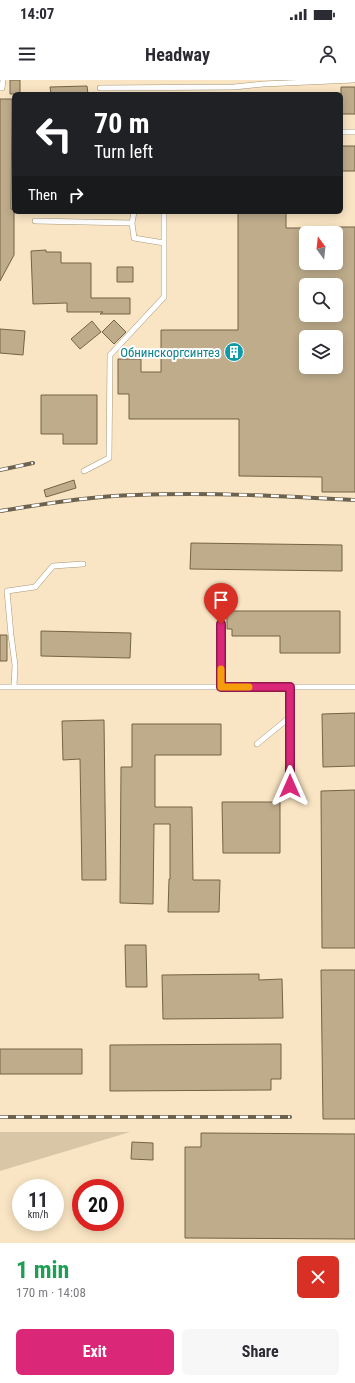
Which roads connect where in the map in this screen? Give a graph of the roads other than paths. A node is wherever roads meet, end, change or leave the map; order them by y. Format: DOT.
graph roads {
  1 [pos="3,80"];
  2 [pos="354,80"];
  3 [pos="0,88"];
  4 [pos="100,88"];
  5 [pos="343,132"];
  6 [pos="355,132"];
  7 [pos="134,214"];
  8 [pos="164,214"];
  9 [pos="35,222"];
  10 [pos="132,223"];
  11 [pos="164,243"];
  12 [pos="84,471"];
  13 [pos="83,564"];
  14 [pos="221,624"];
  15 [pos="0,687"];
  16 [pos="14,687"];
  17 [pos="221,687"];
  18 [pos="290,687"];
  19 [pos="355,687"];
  20 [pos="290,717"];
  21 [pos="257,744"];
  22 [pos="290,786"];
  1 -- 3 [label="lane"];
  2 -- 4 [label="lane"];
  5 -- 6 [label="lane"];
  7 -- 10 [label="lane"];
  8 -- 11 [label="lane"];
  9 -- 10 [label="lane"];
  10 -- 11 [label="lane"];
  11 -- 12 [label="lane"];
  13 -- 16 [label="lane"];
  14 -- 17 [label="lane"];
  15 -- 16 [label="lane"];
  16 -- 17 [label="lane"];
  17 -- 18 [label="lane"];
  18 -- 19 [label="lane"];
  18 -- 20 [label="lane"];
  20 -- 21 [label="lane"];
  20 -- 22 [label="lane"];
}
